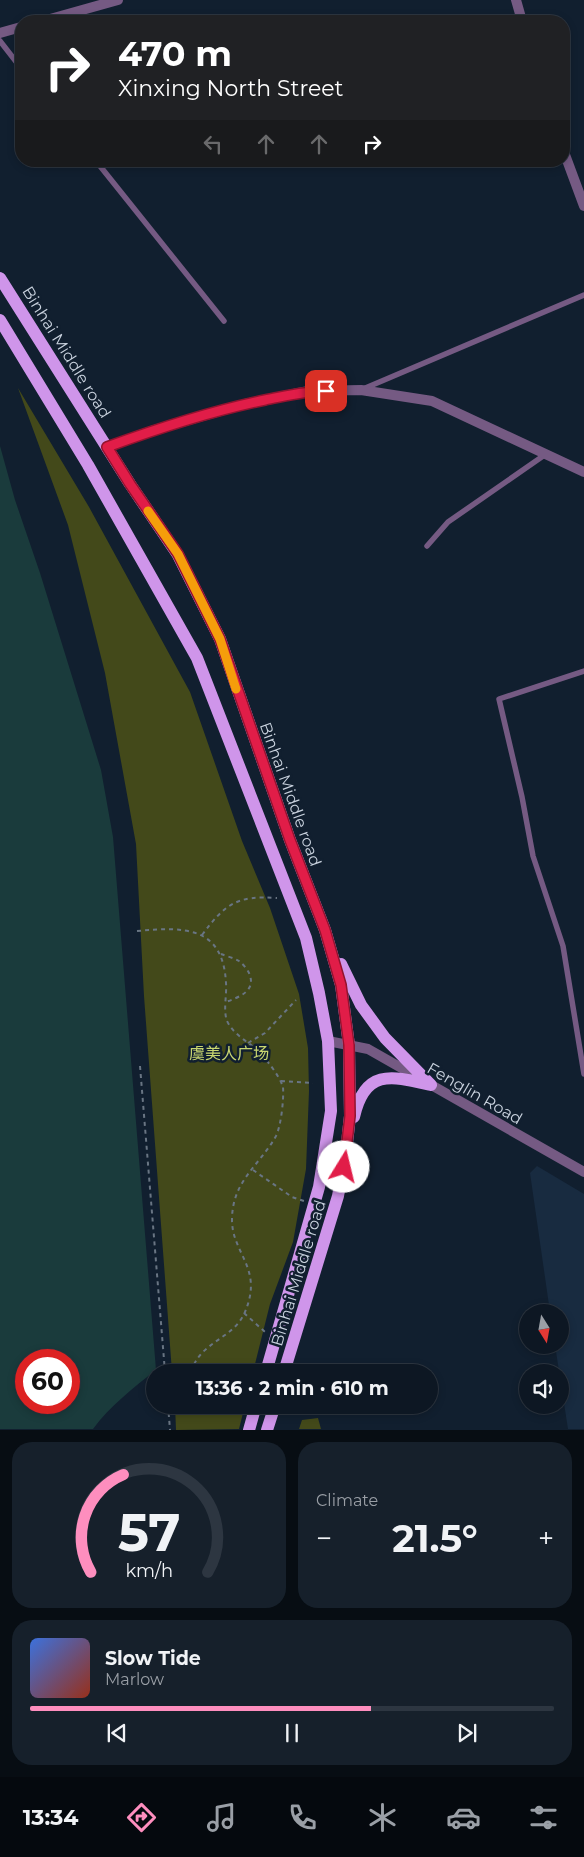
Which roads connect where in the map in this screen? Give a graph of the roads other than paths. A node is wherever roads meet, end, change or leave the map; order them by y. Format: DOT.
graph roads {
  1 [pos="118,0"];
  2 [pos="516,0"];
  3 [pos="64,15"];
  4 [pos="520,15"];
  5 [pos="15,29"];
  6 [pos="0,33"];
  7 [pos="0,41"];
  8 [pos="15,60"];
  9 [pos="101,167"];
  10 [pos="570,167"];
  11 [pos="584,206"];
  12 [pos="0,278"];
  13 [pos="584,295"];
  14 [pos="0,320"];
  15 [pos="224,321"];
  16 [pos="361,390"];
  17 [pos="107,447"];
  18 [pos="546,454"];
  19 [pos="584,472"];
  20 [pos="428,546"];
  21 [pos="584,671"];
  22 [pos="325,930"];
  23 [pos="328,1041"];
  24 [pos="349,1045"];
  25 [pos="584,1074"];
  26 [pos="431,1086"];
  27 [pos="346,1152"];
  28 [pos="584,1172"];
  29 [pos="268,1364"];
  30 [pos="286,1364"];
  31 [pos="253,1414"];
  32 [pos="272,1414"];
  33 [pos="249,1430"];
  34 [pos="268,1430"];
  1 -- 3 [label="street"];
  2 -- 4 [label="street"];
  5 -- 6 [label="street"];
  7 -- 8 [label="lane"];
  9 -- 15 [label="lane"];
  10 -- 11 [label="street"];
  12 -- 17 [label="main road, Binhai Middle road"];
  13 -- 16 [label="lane"];
  14 -- 23 [label="main road, Binhai Middle road"];
  16 -- 17 [label="street"];
  16 -- 18 [label="street"];
  17 -- 22 [label="main road, Binhai Middle road"];
  18 -- 19 [label="street"];
  18 -- 20 [label="lane"];
  21 -- 25 [label="lane"];
  22 -- 24 [label="main road, Binhai Middle road"];
  22 -- 26 [label="main road"];
  23 -- 24 [label="street, Fenglin Road"];
  23 -- 29 [label="main road, Binhai Middle road"];
  24 -- 26 [label="street, Fenglin Road"];
  24 -- 27 [label="main road, Binhai Middle road"];
  26 -- 27 [label="main road"];
  26 -- 28 [label="street, Fenglin Road"];
  27 -- 30 [label="main road, Binhai Middle road"];
  31 -- 33 [label="main road"];
  32 -- 34 [label="main road"];
}
